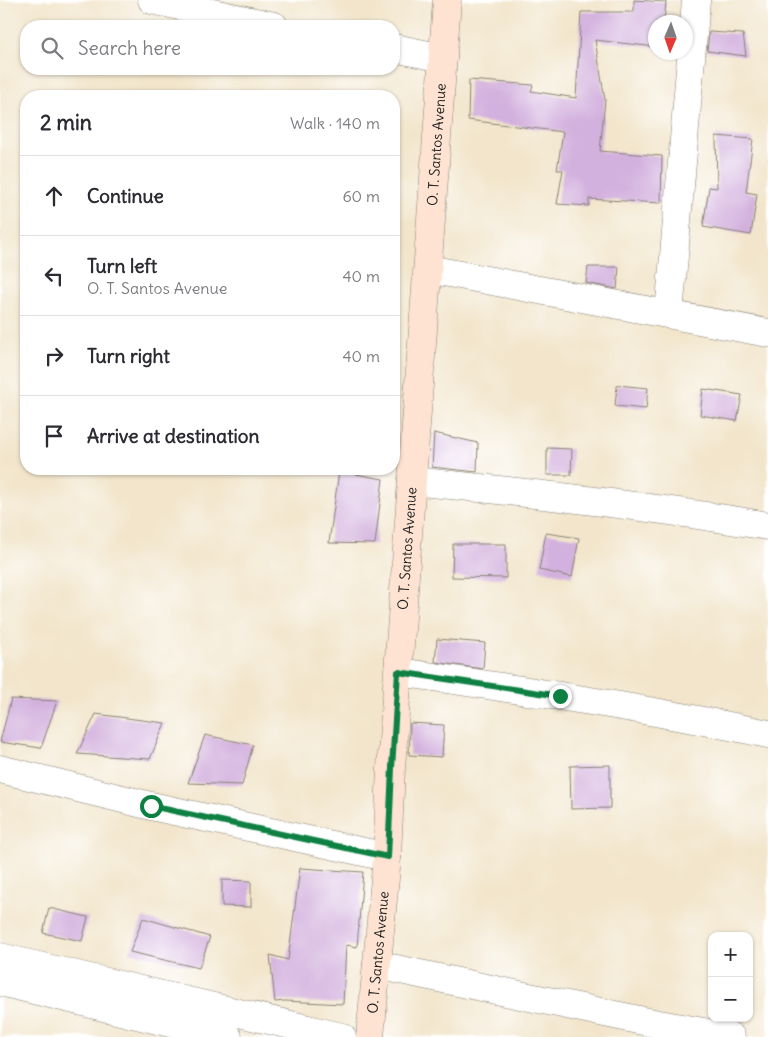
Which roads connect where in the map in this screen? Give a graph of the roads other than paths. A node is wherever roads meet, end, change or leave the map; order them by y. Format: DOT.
graph roads {
  1 [pos="152,0"];
  2 [pos="447,0"];
  3 [pos="696,0"];
  4 [pos="246,20"];
  5 [pos="400,49"];
  6 [pos="443,58"];
  7 [pos="428,269"];
  8 [pos="669,314"];
  9 [pos="768,333"];
  10 [pos="412,481"];
  11 [pos="768,526"];
  12 [pos="398,672"];
  13 [pos="768,734"];
  14 [pos="0,769"];
  15 [pos="388,857"];
  16 [pos="0,957"];
  17 [pos="377,965"];
  18 [pos="0,982"];
  19 [pos="648,1030"];
  20 [pos="228,1037"];
  21 [pos="342,1037"];
  22 [pos="370,1037"];
  23 [pos="732,1037"];
  1 -- 4 [label="street"];
  2 -- 6 [label="street, O. T. Santos Avenue"];
  3 -- 8 [label="street"];
  5 -- 6 [label="street"];
  6 -- 7 [label="street, O. T. Santos Avenue"];
  7 -- 8 [label="street"];
  7 -- 10 [label="street, O. T. Santos Avenue"];
  8 -- 9 [label="street"];
  10 -- 11 [label="street"];
  10 -- 12 [label="street, O. T. Santos Avenue"];
  12 -- 13 [label="street"];
  12 -- 15 [label="street, O. T. Santos Avenue"];
  14 -- 15 [label="street"];
  15 -- 17 [label="street, O. T. Santos Avenue"];
  16 -- 21 [label="street"];
  17 -- 19 [label="street"];
  17 -- 22 [label="street, O. T. Santos Avenue"];
  18 -- 20 [label="street"];
  19 -- 23 [label="street"];
}
